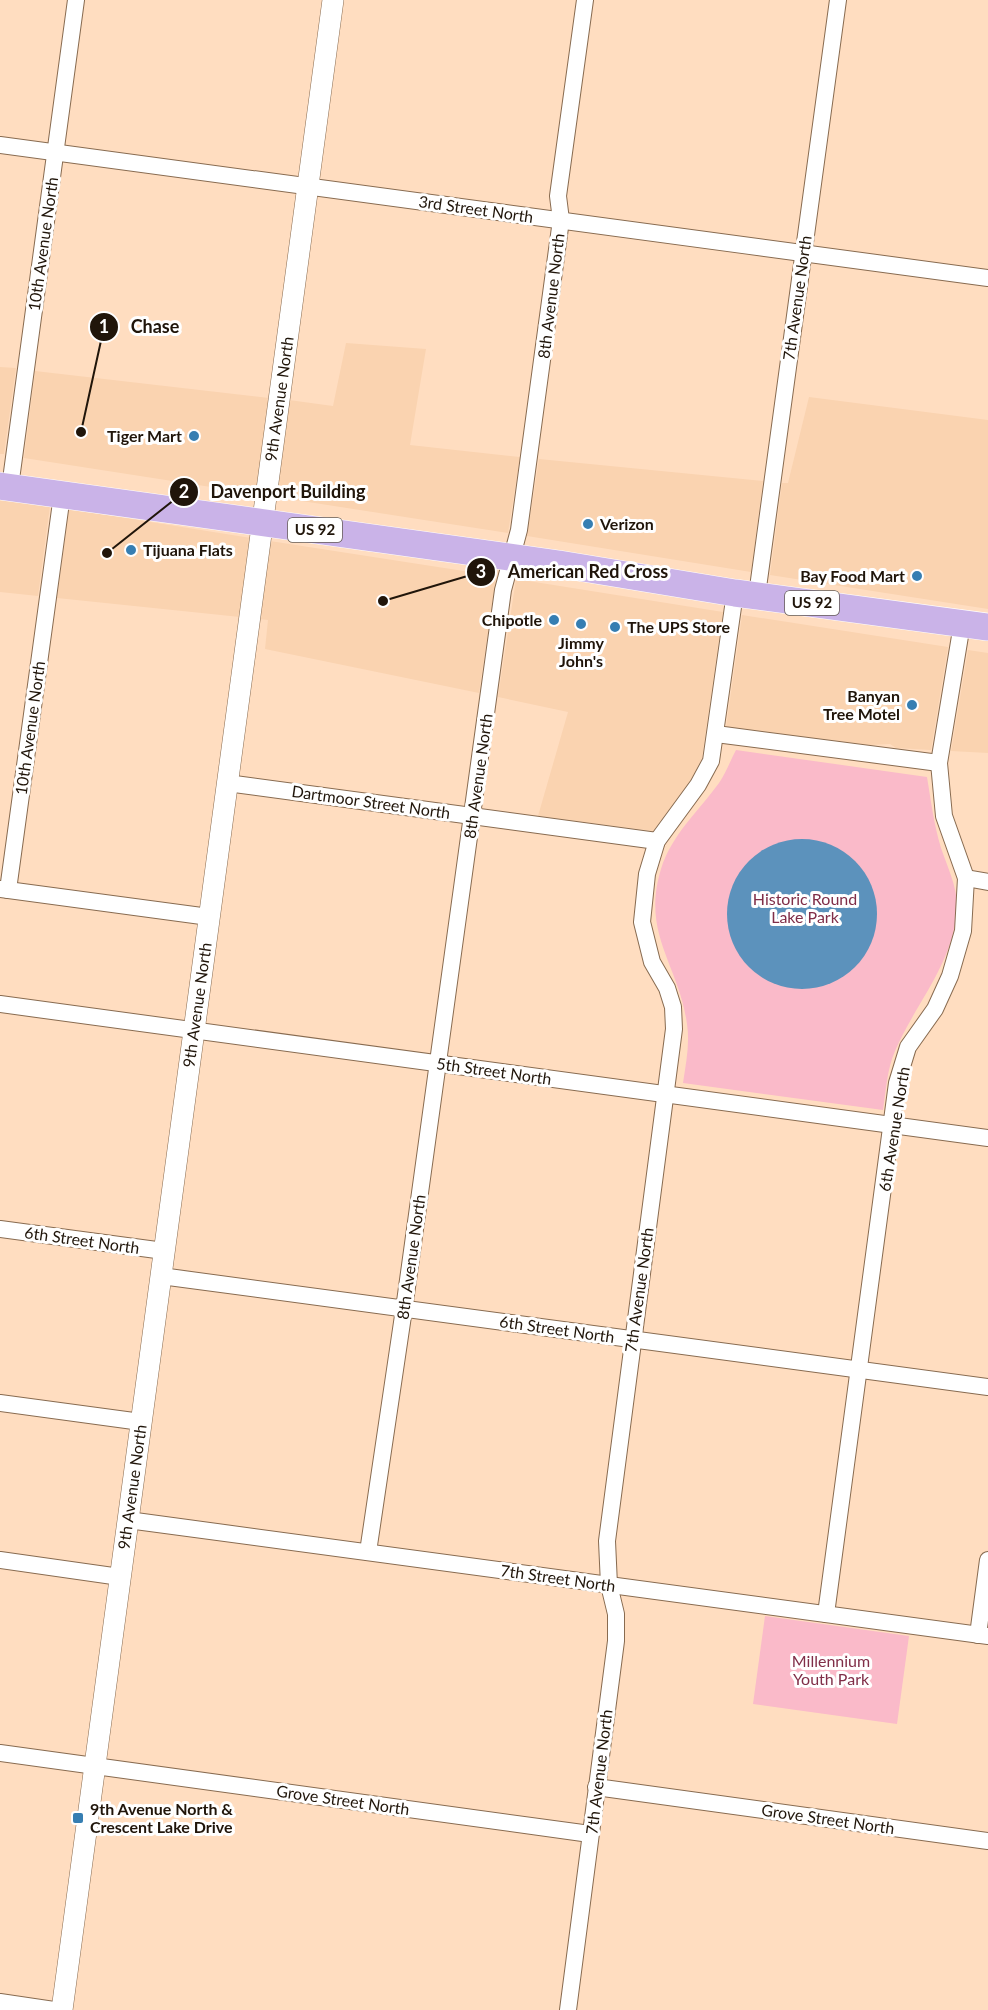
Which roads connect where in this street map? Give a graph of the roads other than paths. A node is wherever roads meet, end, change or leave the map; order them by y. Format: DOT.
graph roads {
  1 [pos="75,0"];
  2 [pos="333,0"];
  3 [pos="585,0"];
  4 [pos="838,0"];
  5 [pos="0,145"];
  6 [pos="55,152"];
  7 [pos="308,186"];
  8 [pos="561,220"];
  9 [pos="803,253"];
  10 [pos="988,278"];
  11 [pos="5,487"];
  12 [pos="62,495"];
  13 [pos="262,523"];
  14 [pos="511,558"];
  15 [pos="746,594"];
  16 [pos="975,626"];
  17 [pos="716,734"];
  18 [pos="939,763"];
  19 [pos="227,783"];
  20 [pos="472,816"];
  21 [pos="657,841"];
  22 [pos="966,878"];
  23 [pos="988,882"];
  24 [pos="4,889"];
  25 [pos="209,917"];
  26 [pos="0,1004"];
  27 [pos="194,1031"];
  28 [pos="438,1064"];
  29 [pos="665,1094"];
  30 [pos="893,1125"];
  31 [pos="988,1138"];
  32 [pos="0,1229"];
  33 [pos="164,1251"];
  34 [pos="161,1276"];
  35 [pos="405,1309"];
  36 [pos="632,1339"];
  37 [pos="859,1370"];
  38 [pos="988,1387"];
  39 [pos="0,1402"];
  40 [pos="141,1422"];
  41 [pos="128,1520"];
  42 [pos="368,1552"];
  43 [pos="0,1560"];
  44 [pos="988,1560"];
  45 [pos="120,1577"];
  46 [pos="609,1585"];
  47 [pos="826,1614"];
  48 [pos="983,1636"];
  49 [pos="0,1753"];
  50 [pos="95,1767"];
  51 [pos="596,1787"];
  52 [pos="590,1834"];
  53 [pos="988,1841"];
  54 [pos="0,2002"];
  55 [pos="54,2010"];
  56 [pos="62,2010"];
  57 [pos="568,2010"];
  1 -- 6 [label="street, 10th Avenue North"];
  2 -- 7 [label="street, 9th Avenue North"];
  3 -- 8 [label="street, 8th Avenue North"];
  4 -- 9 [label="street, 7th Avenue North"];
  5 -- 6 [label="street, 3rd Street North"];
  6 -- 7 [label="street, 3rd Street North"];
  6 -- 11 [label="street, 10th Avenue North"];
  7 -- 8 [label="street, 3rd Street North"];
  7 -- 13 [label="street, 9th Avenue North"];
  8 -- 9 [label="street, 3rd Street North"];
  8 -- 14 [label="street, 8th Avenue North"];
  9 -- 10 [label="street, 3rd Street North"];
  9 -- 15 [label="street, 7th Avenue North"];
  11 -- 12 [label="main road, US 92"];
  12 -- 13 [label="main road, US 92"];
  12 -- 24 [label="street, 10th Avenue North"];
  13 -- 14 [label="main road, US 92"];
  13 -- 19 [label="street, 9th Avenue North"];
  14 -- 15 [label="main road, US 92"];
  14 -- 20 [label="street, 8th Avenue North"];
  15 -- 16 [label="main road, US 92"];
  15 -- 17 [label="street, 7th Avenue North"];
  16 -- 18 [label="street, 6th Avenue North"];
  17 -- 18 [label="street"];
  17 -- 21 [label="street, 7th Avenue North"];
  18 -- 22 [label="street, 6th Avenue North"];
  19 -- 20 [label="street, Dartmoor Street North"];
  19 -- 25 [label="street, 9th Avenue North"];
  20 -- 21 [label="street, Dartmoor Street North"];
  20 -- 28 [label="street, 8th Avenue North"];
  21 -- 29 [label="street, 7th Avenue North"];
  22 -- 23 [label="street"];
  22 -- 30 [label="street, 6th Avenue North"];
  24 -- 25 [label="street"];
  25 -- 27 [label="street, 9th Avenue North"];
  26 -- 27 [label="street, 5th Street North"];
  27 -- 28 [label="street, 5th Street North"];
  27 -- 33 [label="street, 9th Avenue North"];
  28 -- 29 [label="street, 5th Street North"];
  28 -- 35 [label="street, 8th Avenue North"];
  29 -- 30 [label="street, 5th Street North"];
  29 -- 36 [label="street, 7th Avenue North"];
  30 -- 31 [label="street, 5th Street North"];
  30 -- 37 [label="street, 6th Avenue North"];
  32 -- 33 [label="street, 6th Street North"];
  33 -- 34 [label="street, 9th Avenue North"];
  34 -- 35 [label="street, 6th Street North"];
  34 -- 40 [label="street, 9th Avenue North"];
  35 -- 36 [label="street, 6th Street North"];
  35 -- 42 [label="street, 8th Avenue North"];
  36 -- 37 [label="street, 6th Street North"];
  36 -- 46 [label="street, 7th Avenue North"];
  37 -- 38 [label="street, 6th Street North"];
  37 -- 47 [label="street, 6th Avenue North"];
  39 -- 40 [label="street"];
  40 -- 41 [label="street, 9th Avenue North"];
  41 -- 42 [label="street, 7th Street North"];
  41 -- 45 [label="street, 9th Avenue North"];
  42 -- 46 [label="street, 7th Street North"];
  43 -- 45 [label="street"];
  44 -- 48 [label="street"];
  45 -- 50 [label="street, 9th Avenue North"];
  46 -- 47 [label="street, 7th Street North"];
  46 -- 51 [label="street, 7th Avenue North"];
  47 -- 48 [label="street, 7th Street North"];
  49 -- 50 [label="street, Grove Street North"];
  50 -- 52 [label="street, Grove Street North"];
  50 -- 56 [label="street, 9th Avenue North"];
  51 -- 52 [label="street, 7th Avenue North"];
  51 -- 53 [label="street, Grove Street North"];
  52 -- 57 [label="street, 7th Avenue North"];
  54 -- 55 [label="street"];
}
